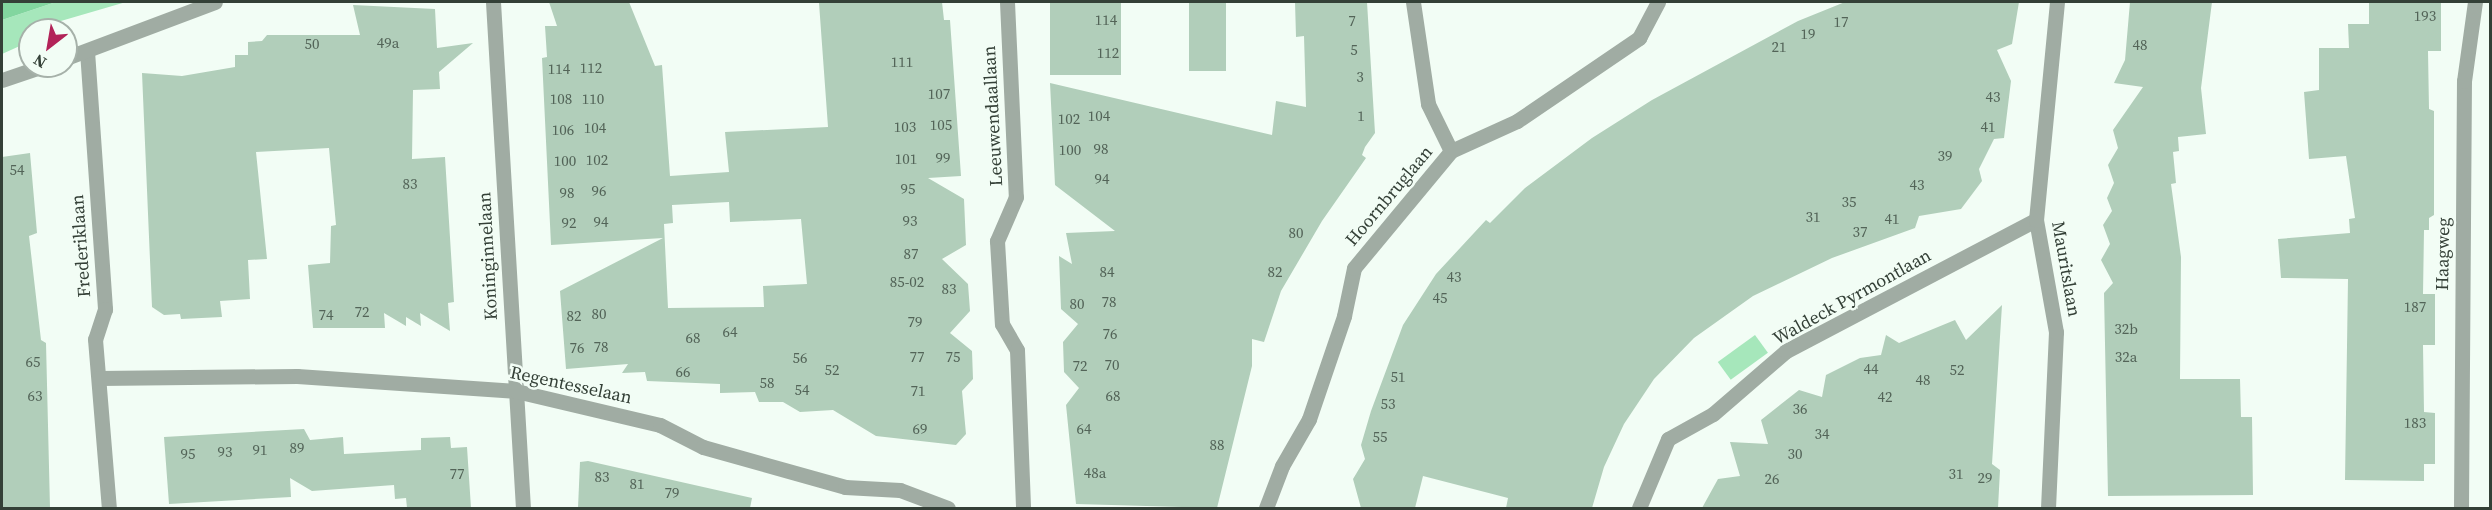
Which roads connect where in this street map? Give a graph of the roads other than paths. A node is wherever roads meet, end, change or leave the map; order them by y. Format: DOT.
graph roads {
  1 [pos="215,2"];
  2 [pos="493,2"];
  3 [pos="1007,2"];
  4 [pos="1413,2"];
  5 [pos="1658,2"];
  6 [pos="2057,2"];
  7 [pos="2475,2"];
  8 [pos="87,51"];
  9 [pos="78,54"];
  10 [pos="18,75"];
  11 [pos="2,80"];
  12 [pos="1450,151"];
  13 [pos="2036,220"];
  14 [pos="99,378"];
  15 [pos="516,391"];
  16 [pos="109,508"];
  17 [pos="522,508"];
  18 [pos="948,508"];
  19 [pos="1023,508"];
  20 [pos="1266,508"];
  21 [pos="1639,508"];
  22 [pos="2048,508"];
  23 [pos="2461,508"];
  1 -- 8 [label="street"];
  2 -- 15 [label="street, Koninginnelaan"];
  3 -- 19 [label="street, Leeuwendaallaan"];
  4 -- 12 [label="street"];
  5 -- 12 [label="street, Hoornbruglaan"];
  6 -- 13 [label="street, Mauritslaan"];
  7 -- 23 [label="street, Haagweg"];
  8 -- 9 [label="street"];
  8 -- 14 [label="street, Frederiklaan"];
  10 -- 11 [label="street"];
  12 -- 20 [label="street, Hoornbruglaan"];
  13 -- 21 [label="street, Waldeck Pyrmontlaan"];
  13 -- 22 [label="street, Mauritslaan"];
  14 -- 15 [label="street, Regentesselaan"];
  14 -- 16 [label="street, Frederiklaan"];
  15 -- 17 [label="street, Koninginnelaan"];
  15 -- 18 [label="street, Regentesselaan"];
}
